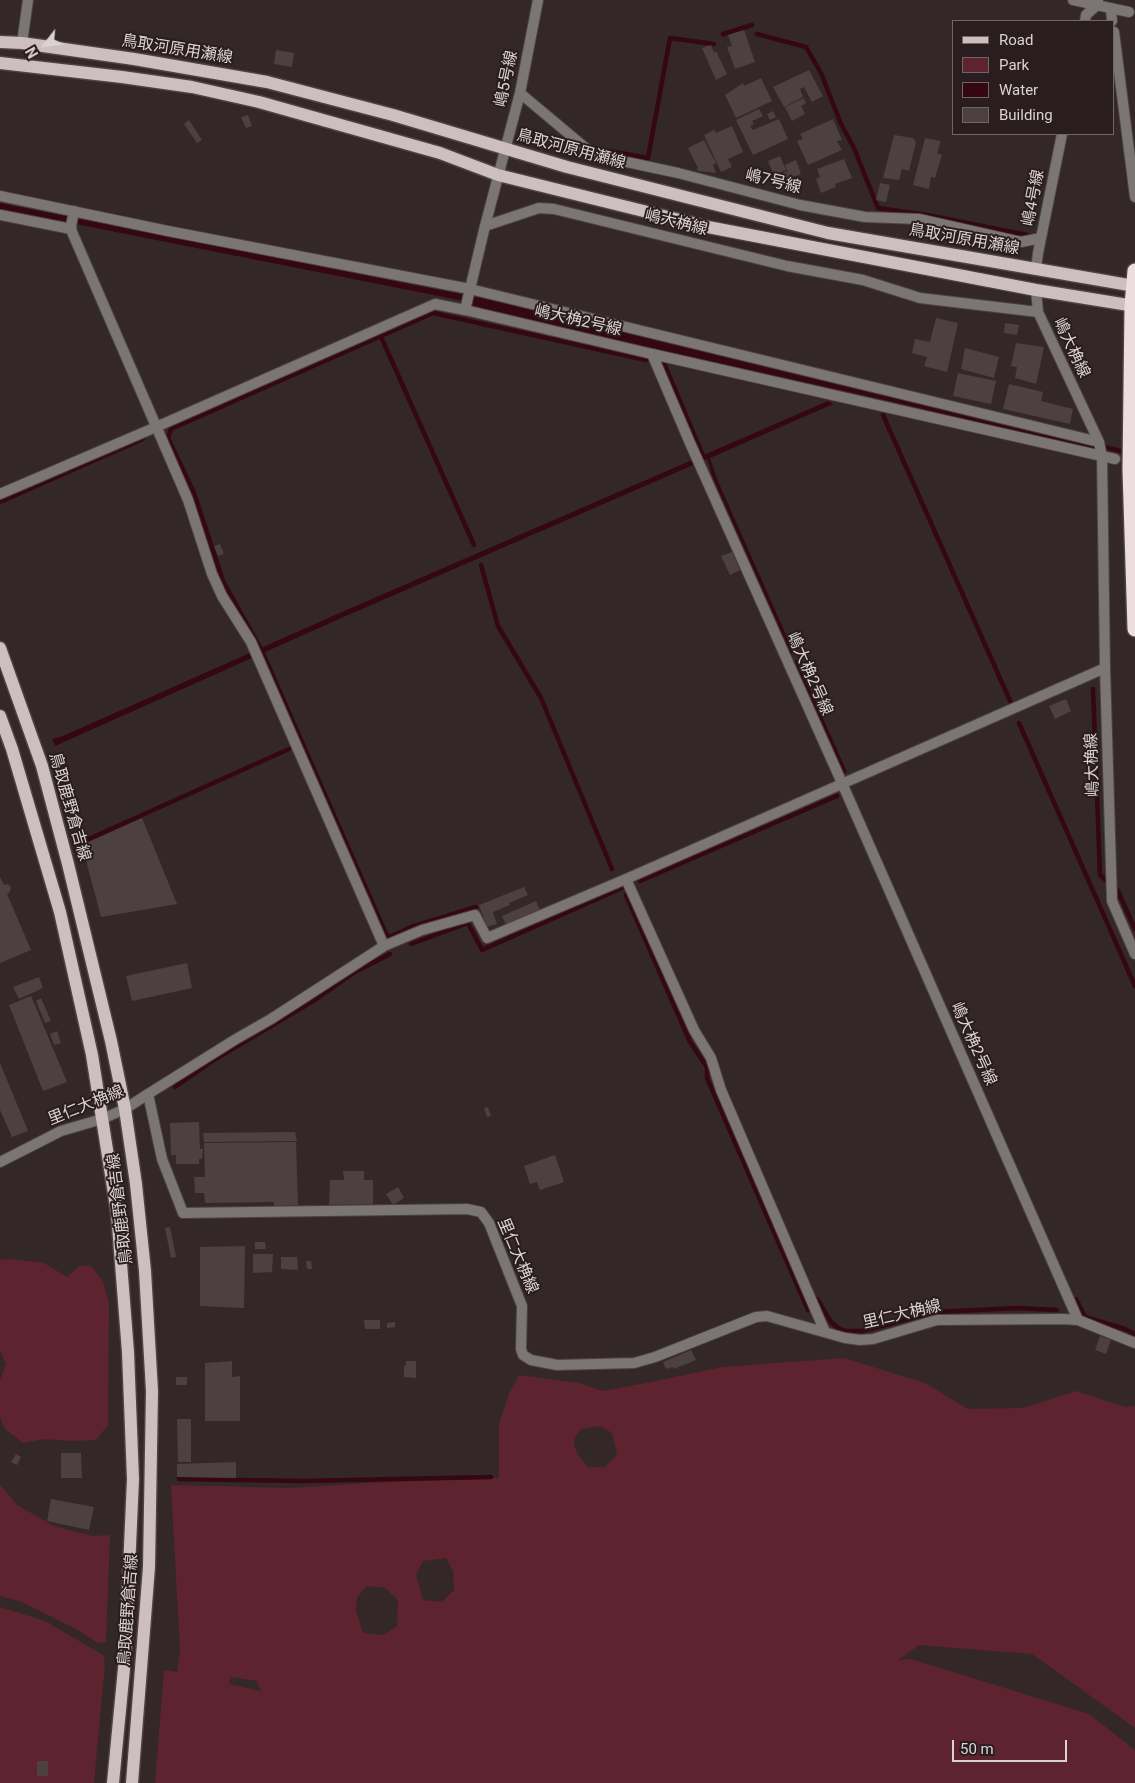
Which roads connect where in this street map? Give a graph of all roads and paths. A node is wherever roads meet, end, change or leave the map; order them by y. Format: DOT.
graph roads {
  1 [pos="28,0"];
  2 [pos="538,0"];
  3 [pos="1073,0"];
  4 [pos="1097,2"];
  5 [pos="1111,8"];
  6 [pos="1129,12"];
  7 [pos="1084,20"];
  8 [pos="1112,20"];
  9 [pos="1115,40"];
  10 [pos="0,42"];
  11 [pos="22,43"];
  12 [pos="0,62"];
  13 [pos="520,93"];
  14 [pos="1062,135"];
  15 [pos="506,150"];
  16 [pos="500,169"];
  17 [pos="0,196"];
  18 [pos="1135,198"];
  19 [pos="74,212"];
  20 [pos="0,215"];
  21 [pos="485,226"];
  22 [pos="71,229"];
  23 [pos="1041,238"];
  24 [pos="1036,269"];
  25 [pos="1135,281"];
  26 [pos="470,289"];
  27 [pos="1036,290"];
  28 [pos="1133,306"];
  29 [pos="465,310"];
  30 [pos="1038,312"];
  31 [pos="652,354"];
  32 [pos="156,427"];
  33 [pos="1099,442"];
  34 [pos="1102,457"];
  35 [pos="1115,459"];
  36 [pos="0,494"];
  37 [pos="1135,629"];
  38 [pos="0,648"];
  39 [pos="1105,668"];
  40 [pos="0,716"];
  41 [pos="842,784"];
  42 [pos="626,879"];
  43 [pos="384,946"];
  44 [pos="1135,954"];
  45 [pos="148,1094"];
  46 [pos="125,1109"];
  47 [pos="102,1119"];
  48 [pos="0,1162"];
  49 [pos="1078,1320"];
  50 [pos="825,1332"];
  51 [pos="1135,1343"];
  52 [pos="113,1783"];
  53 [pos="132,1783"];
  1 -- 11 [label="street"];
  2 -- 13 [label="street, 嶋5号線"];
  3 -- 4 [label="street"];
  4 -- 5 [label="street"];
  4 -- 7 [label="street"];
  5 -- 6 [label="street"];
  5 -- 8 [label="street"];
  9 -- 18 [label="street"];
  10 -- 11 [label="main road, 鳥取河原用瀬線"];
  11 -- 15 [label="main road, 鳥取河原用瀬線"];
  12 -- 16 [label="main road"];
  13 -- 15 [label="street, 嶋5号線"];
  13 -- 23 [label="street, 嶋7号線"];
  14 -- 23 [label="street, 嶋4号線"];
  15 -- 16 [label="street, 嶋5号線"];
  15 -- 24 [label="main road, 鳥取河原用瀬線"];
  16 -- 21 [label="street"];
  16 -- 27 [label="main road"];
  17 -- 19 [label="street"];
  19 -- 22 [label="street"];
  19 -- 26 [label="street"];
  20 -- 22 [label="street"];
  21 -- 26 [label="street"];
  21 -- 30 [label="street, 嶋大桷線"];
  22 -- 32 [label="street"];
  23 -- 24 [label="street, 嶋4号線"];
  24 -- 25 [label="main road, 鳥取河原用瀬線"];
  25 -- 28 [label="highway"];
  26 -- 29 [label="street"];
  26 -- 33 [label="street"];
  27 -- 28 [label="main road"];
  27 -- 30 [label="street"];
  28 -- 37 [label="highway"];
  29 -- 31 [label="street, 嶋大桷2号線"];
  29 -- 32 [label="street, 嶋大桷2号線"];
  30 -- 33 [label="street, 嶋大桷線"];
  31 -- 34 [label="street"];
  31 -- 41 [label="street, 嶋大桷2号線"];
  32 -- 36 [label="street, 嶋大桷2号線"];
  32 -- 43 [label="street"];
  33 -- 34 [label="street, 嶋大桷線"];
  34 -- 35 [label="street"];
  34 -- 39 [label="street, 嶋大桷線"];
  38 -- 46 [label="main road, 鳥取鹿野倉吉線"];
  39 -- 41 [label="street"];
  39 -- 44 [label="street, 嶋大桷線"];
  40 -- 47 [label="main road, 鳥取鹿野倉吉線"];
  41 -- 42 [label="street"];
  41 -- 49 [label="street, 嶋大桷2号線"];
  42 -- 43 [label="street"];
  42 -- 50 [label="street"];
  43 -- 45 [label="street"];
  45 -- 46 [label="street, 里仁大桷線"];
  45 -- 50 [label="street, 里仁大桷線"];
  46 -- 47 [label="street, 里仁大桷線"];
  46 -- 53 [label="main road, 鳥取鹿野倉吉線"];
  47 -- 48 [label="street, 里仁大桷線"];
  47 -- 52 [label="main road, 鳥取鹿野倉吉線"];
  49 -- 50 [label="street, 里仁大桷線"];
  49 -- 51 [label="street, 里仁大桷線"];
}
